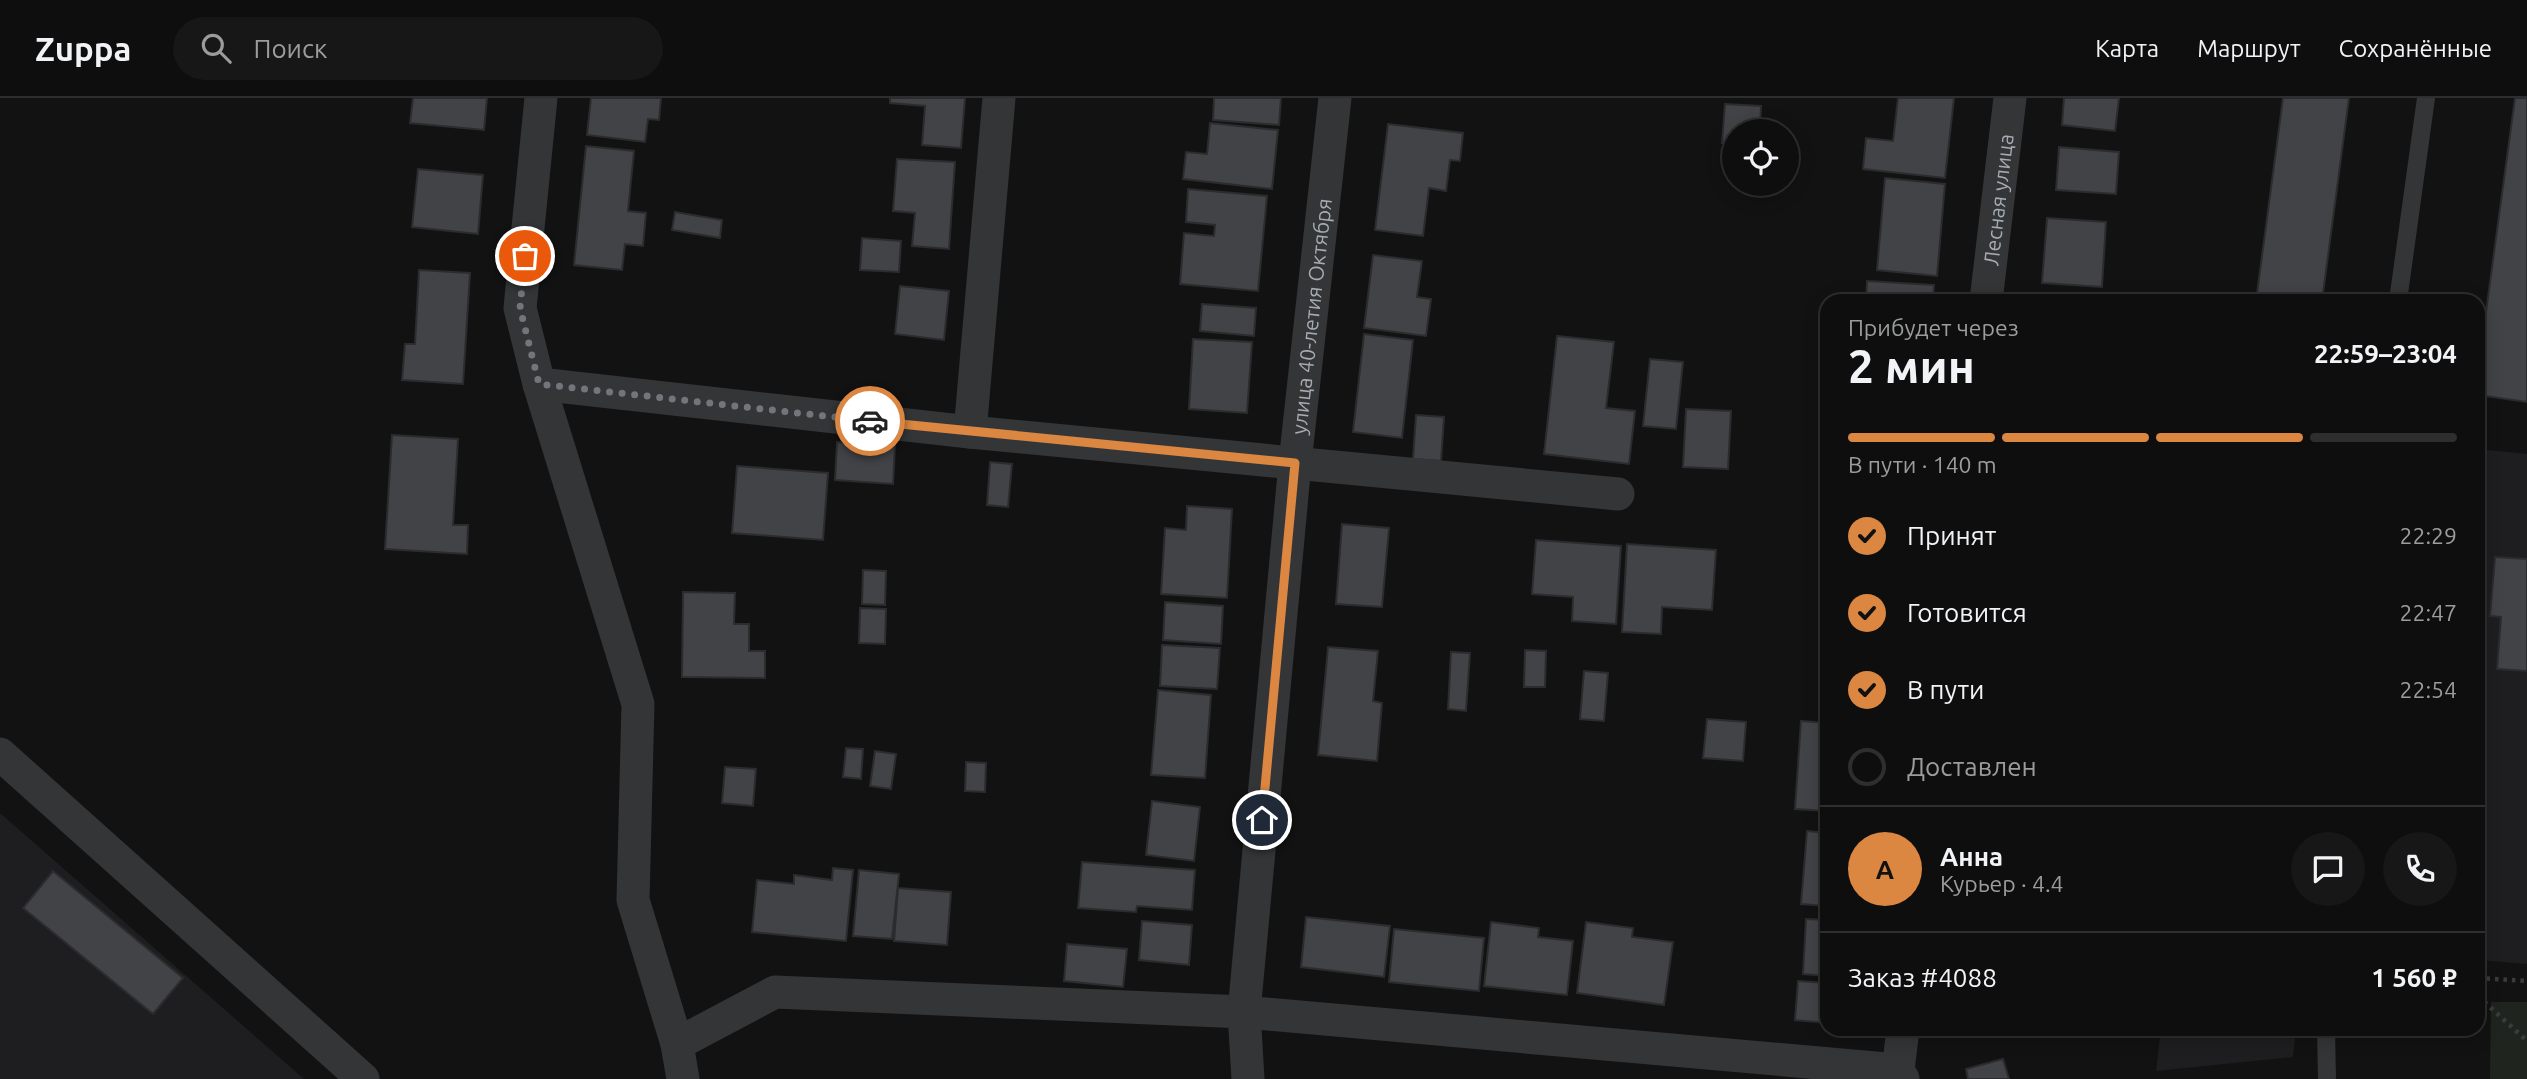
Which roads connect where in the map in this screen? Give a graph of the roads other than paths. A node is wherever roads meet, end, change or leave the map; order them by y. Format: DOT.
graph roads {
  1 [pos="541,98"];
  2 [pos="999,98"];
  3 [pos="1335,98"];
  4 [pos="2010,98"];
  5 [pos="2426,98"];
  6 [pos="1987,294"];
  7 [pos="2399,294"];
  8 [pos="539,384"];
  9 [pos="970,432"];
  10 [pos="1295,463"];
  11 [pos="1618,494"];
  12 [pos="0,754"];
  13 [pos="1244,1012"];
  14 [pos="1903,1036"];
  15 [pos="2326,1036"];
  16 [pos="677,1044"];
  17 [pos="1901,1074"];
  18 [pos="363,1079"];
  19 [pos="683,1079"];
  20 [pos="1248,1079"];
  21 [pos="2327,1079"];
  1 -- 8 [label="street"];
  2 -- 9 [label="street"];
  3 -- 10 [label="street, улица 40-летия Октября"];
  4 -- 6 [label="street, Лесная улица"];
  5 -- 7 [label="lane"];
  8 -- 9 [label="street"];
  8 -- 16 [label="street"];
  9 -- 10 [label="street"];
  10 -- 11 [label="street"];
  10 -- 13 [label="street, улица 40-летия Октября"];
  12 -- 18 [label="street"];
  13 -- 16 [label="street"];
  13 -- 17 [label="street"];
  13 -- 20 [label="street, улица 40-летия Октября"];
  14 -- 17 [label="street"];
  15 -- 21 [label="lane"];
  16 -- 19 [label="street"];
}
